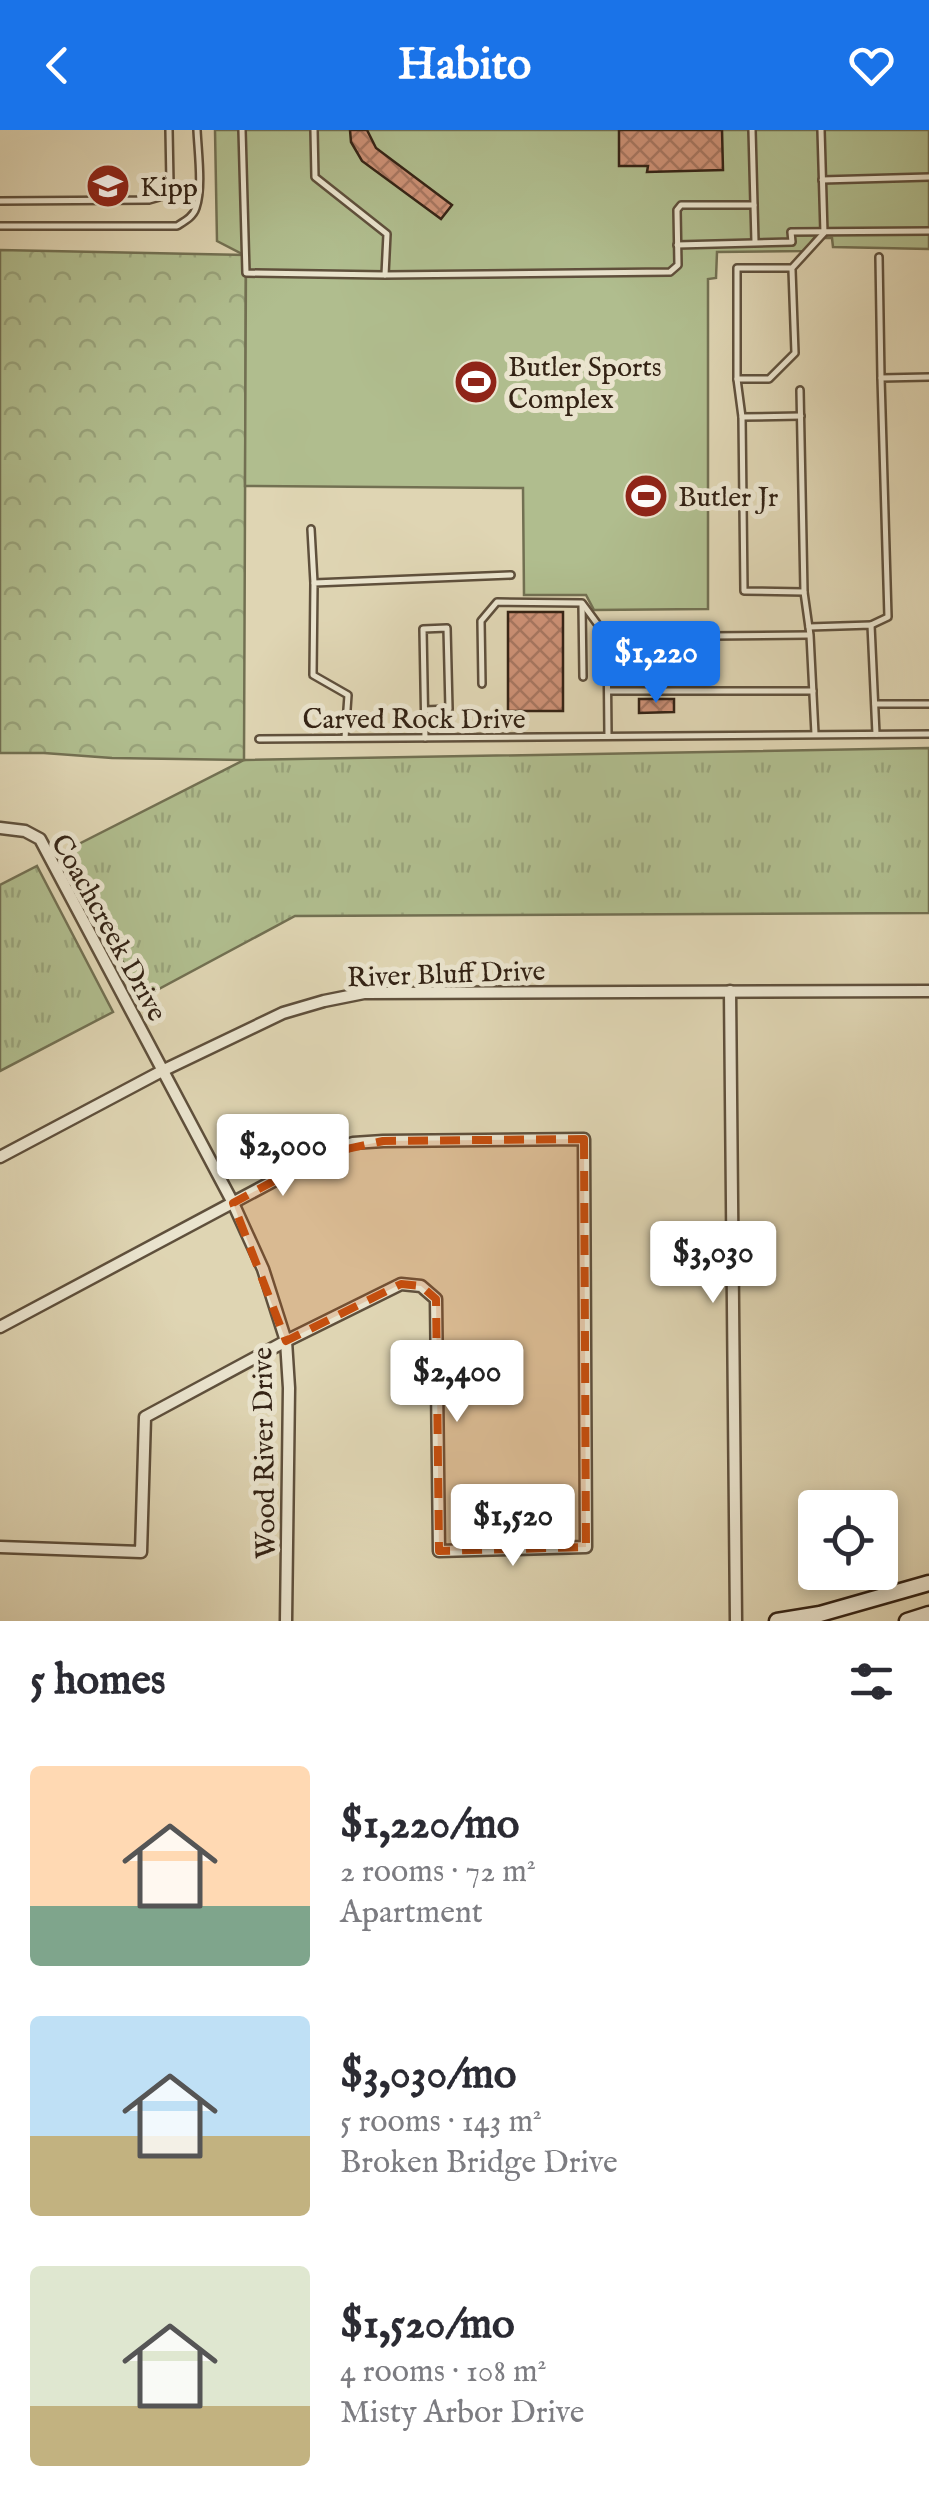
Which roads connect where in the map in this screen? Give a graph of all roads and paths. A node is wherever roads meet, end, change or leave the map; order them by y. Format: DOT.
graph roads {
  1 [pos="169,130"];
  2 [pos="197,130"];
  3 [pos="242,130"];
  4 [pos="314,130"];
  5 [pos="752,130"];
  6 [pos="821,130"];
  7 [pos="929,177"];
  8 [pos="822,180"];
  9 [pos="0,200"];
  10 [pos="754,205"];
  11 [pos="0,226"];
  12 [pos="929,230"];
  13 [pos="824,233"];
  14 [pos="755,243"];
  15 [pos="678,245"];
  16 [pos="879,257"];
  17 [pos="792,268"];
  18 [pos="385,275"];
  19 [pos="882,378"];
  20 [pos="929,378"];
  21 [pos="737,379"];
  22 [pos="800,390"];
  23 [pos="801,416"];
  24 [pos="742,417"];
  25 [pos="311,529"];
  26 [pos="511,575"];
  27 [pos="314,583"];
  28 [pos="804,592"];
  29 [pos="582,602"];
  30 [pos="871,625"];
  31 [pos="809,631"];
  32 [pos="607,637"];
  33 [pos="584,676"];
  34 [pos="482,684"];
  35 [pos="608,691"];
  36 [pos="813,691"];
  37 [pos="874,704"];
  38 [pos="929,704"];
  39 [pos="425,710"];
  40 [pos="815,734"];
  41 [pos="876,734"];
  42 [pos="929,734"];
  43 [pos="608,736"];
  44 [pos="346,738"];
  45 [pos="425,738"];
  46 [pos="260,739"];
  47 [pos="0,828"];
  48 [pos="929,990"];
  49 [pos="730,991"];
  50 [pos="162,1071"];
  51 [pos="0,1157"];
  52 [pos="232,1203"];
  53 [pos="0,1327"];
  54 [pos="286,1341"];
  55 [pos="3,1547"];
  56 [pos="928,1588"];
  57 [pos="929,1614"];
  58 [pos="286,1621"];
  59 [pos="736,1621"];
  60 [pos="777,1621"];
  61 [pos="908,1621"];
  1 -- 9 [label="lane"];
  2 -- 11 [label="lane"];
  3 -- 18 [label="lane"];
  4 -- 18 [label="lane"];
  5 -- 10 [label="lane"];
  6 -- 8 [label="lane"];
  7 -- 8 [label="lane"];
  8 -- 13 [label="lane"];
  10 -- 14 [label="lane"];
  10 -- 15 [label="lane"];
  12 -- 13 [label="lane"];
  13 -- 14 [label="lane"];
  13 -- 17 [label="lane"];
  14 -- 15 [label="lane"];
  15 -- 18 [label="lane"];
  16 -- 19 [label="lane"];
  17 -- 21 [label="lane"];
  17 -- 21 [label="lane"];
  19 -- 20 [label="lane"];
  19 -- 30 [label="lane"];
  21 -- 24 [label="lane"];
  22 -- 23 [label="lane"];
  23 -- 24 [label="lane"];
  23 -- 28 [label="lane"];
  24 -- 28 [label="lane"];
  25 -- 27 [label="lane"];
  26 -- 27 [label="lane"];
  27 -- 44 [label="lane"];
  28 -- 31 [label="lane"];
  29 -- 32 [label="lane"];
  29 -- 33 [label="lane"];
  29 -- 34 [label="lane"];
  30 -- 31 [label="lane"];
  30 -- 37 [label="lane"];
  31 -- 32 [label="lane"];
  31 -- 36 [label="lane"];
  32 -- 35 [label="lane"];
  35 -- 36 [label="lane"];
  35 -- 43 [label="lane"];
  36 -- 40 [label="lane"];
  37 -- 38 [label="lane"];
  37 -- 41 [label="lane"];
  39 -- 39 [label="lane"];
  39 -- 45 [label="lane"];
  40 -- 41 [label="lane, Carved Rock Drive"];
  40 -- 43 [label="lane, Carved Rock Drive"];
  41 -- 42 [label="lane, Carved Rock Drive"];
  43 -- 45 [label="lane, Carved Rock Drive"];
  44 -- 45 [label="lane, Carved Rock Drive"];
  44 -- 46 [label="lane, Carved Rock Drive"];
  47 -- 50 [label="street, Coachcreek Drive"];
  48 -- 49 [label="street, River Bluff Drive"];
  49 -- 50 [label="street, River Bluff Drive"];
  49 -- 59 [label="street"];
  50 -- 51 [label="street, River Bluff Drive"];
  50 -- 52 [label="street, Wood River Drive"];
  52 -- 53 [label="street"];
  52 -- 54 [label="street, Wood River Drive"];
  52 -- 54 [label="street"];
  54 -- 55 [label="street"];
  54 -- 58 [label="street, Wood River Drive"];
  56 -- 60 [label="main road"];
  57 -- 61 [label="main road"];
}
